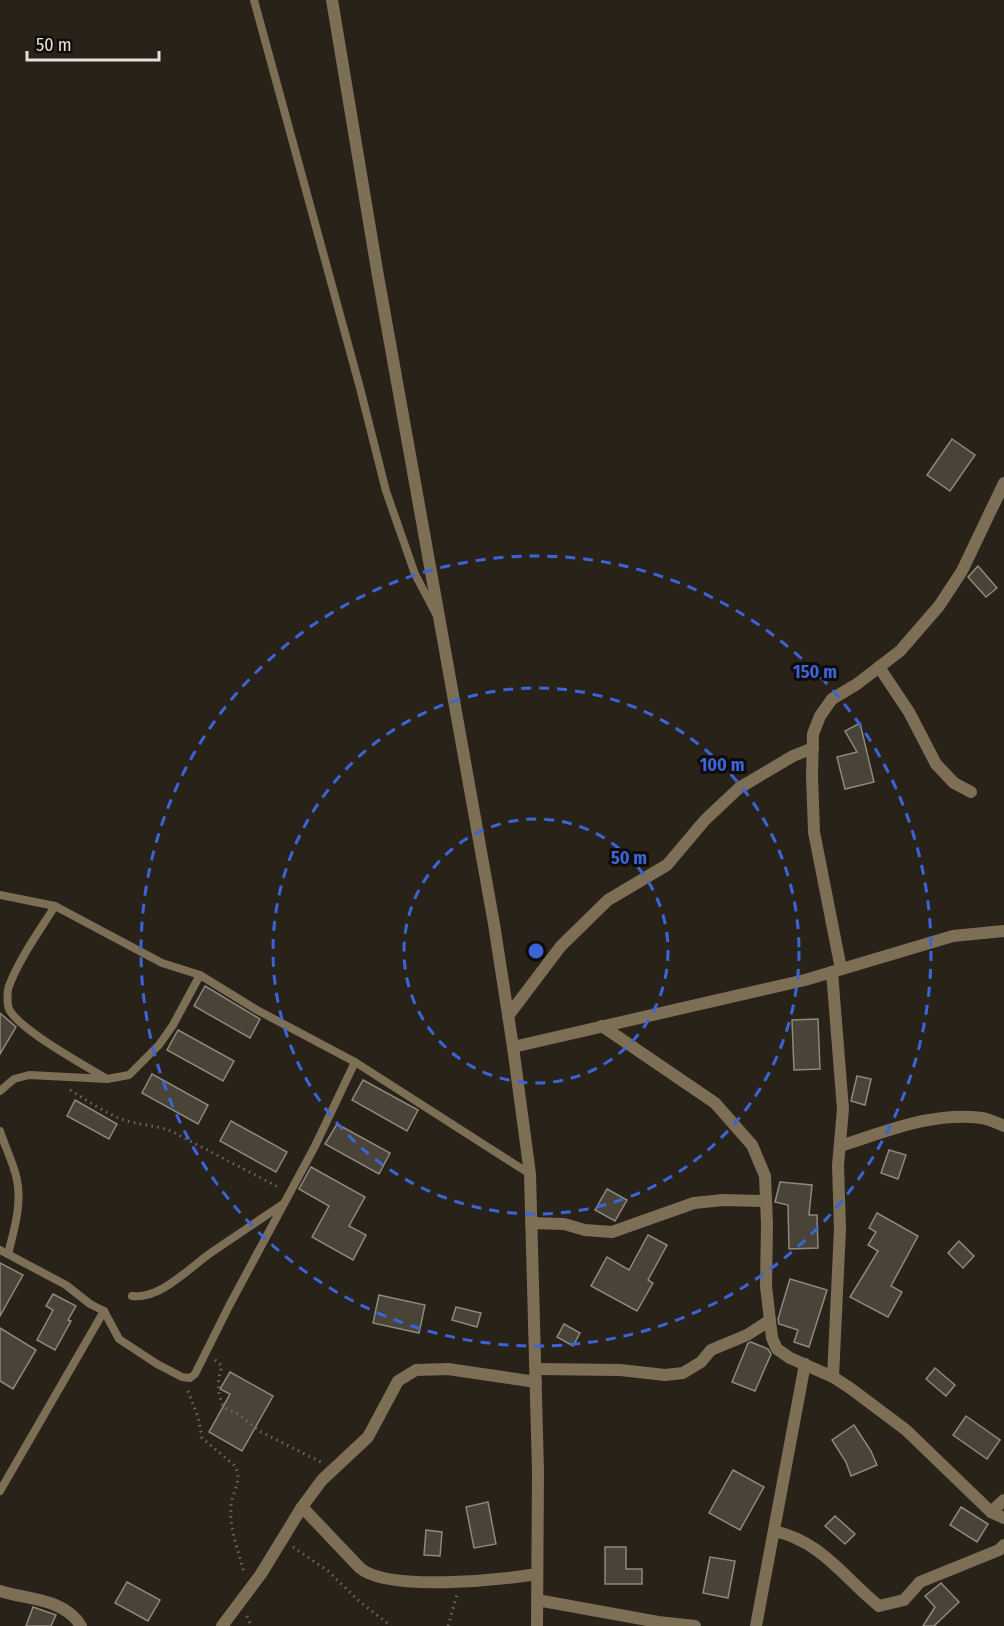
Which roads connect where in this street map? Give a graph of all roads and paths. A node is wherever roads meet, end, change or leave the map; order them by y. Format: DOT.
graph roads {
  1 [pos="254,0"];
  2 [pos="332,0"];
  3 [pos="1004,483"];
  4 [pos="438,616"];
  5 [pos="879,667"];
  6 [pos="813,748"];
  7 [pos="971,792"];
  8 [pos="0,895"];
  9 [pos="55,906"];
  10 [pos="1004,931"];
  11 [pos="837,971"];
  12 [pos="200,975"];
  13 [pos="508,1016"];
  14 [pos="602,1026"];
  15 [pos="513,1047"];
  16 [pos="355,1062"];
  17 [pos="44,1075"];
  18 [pos="107,1079"];
  19 [pos="0,1091"];
  20 [pos="1004,1126"];
  21 [pos="0,1131"];
  22 [pos="840,1146"];
  23 [pos="530,1174"];
  24 [pos="288,1197"];
  25 [pos="766,1201"];
  26 [pos="531,1223"];
  27 [pos="4,1252"];
  28 [pos="132,1296"];
  29 [pos="104,1311"];
  30 [pos="769,1321"];
  31 [pos="204,1354"];
  32 [pos="805,1364"];
  33 [pos="536,1369"];
  34 [pos="182,1377"];
  35 [pos="833,1377"];
  36 [pos="536,1382"];
  37 [pos="334,1468"];
  38 [pos="0,1491"];
  39 [pos="1004,1500"];
  40 [pos="302,1507"];
  41 [pos="991,1512"];
  42 [pos="1004,1518"];
  43 [pos="774,1531"];
  44 [pos="282,1540"];
  45 [pos="1004,1545"];
  46 [pos="537,1574"];
  47 [pos="460,1582"];
  48 [pos="0,1591"];
  49 [pos="246,1596"];
  50 [pos="537,1600"];
  51 [pos="81,1626"];
  52 [pos="222,1626"];
  53 [pos="391,1626"];
  54 [pos="448,1626"];
  55 [pos="537,1626"];
  56 [pos="695,1626"];
  57 [pos="756,1626"];
  1 -- 4 [label="lane"];
  2 -- 4 [label="street"];
  3 -- 5 [label="street"];
  4 -- 13 [label="street"];
  5 -- 6 [label="street"];
  5 -- 7 [label="street"];
  6 -- 11 [label="street"];
  6 -- 13 [label="street"];
  8 -- 9 [label="lane"];
  9 -- 12 [label="lane"];
  9 -- 18 [label="lane"];
  10 -- 11 [label="street"];
  11 -- 14 [label="street"];
  11 -- 22 [label="street"];
  12 -- 16 [label="lane"];
  12 -- 18 [label="lane"];
  13 -- 15 [label="street"];
  14 -- 15 [label="street"];
  14 -- 25 [label="street"];
  15 -- 23 [label="street"];
  16 -- 23 [label="lane"];
  16 -- 24 [label="lane"];
  17 -- 18 [label="lane"];
  17 -- 19 [label="lane"];
  17 -- 24 [label="path"];
  20 -- 22 [label="street"];
  21 -- 27 [label="lane"];
  22 -- 35 [label="street"];
  23 -- 26 [label="street"];
  24 -- 28 [label="lane"];
  24 -- 31 [label="lane"];
  25 -- 26 [label="street"];
  25 -- 30 [label="street"];
  26 -- 33 [label="street"];
  27 -- 29 [label="lane"];
  29 -- 34 [label="lane"];
  29 -- 38 [label="lane"];
  30 -- 32 [label="street"];
  30 -- 33 [label="street"];
  31 -- 34 [label="lane"];
  31 -- 37 [label="path"];
  32 -- 35 [label="street"];
  32 -- 43 [label="street"];
  33 -- 36 [label="street"];
  34 -- 49 [label="path"];
  35 -- 41 [label="street"];
  36 -- 37 [label="street"];
  36 -- 46 [label="street"];
  37 -- 40 [label="street"];
  39 -- 41 [label="street"];
  40 -- 44 [label="street"];
  40 -- 47 [label="street"];
  41 -- 42 [label="street"];
  43 -- 45 [label="street"];
  43 -- 57 [label="street"];
  44 -- 49 [label="street"];
  44 -- 53 [label="path"];
  46 -- 47 [label="street"];
  46 -- 50 [label="street"];
  47 -- 54 [label="path"];
  48 -- 51 [label="street"];
  49 -- 52 [label="street"];
  50 -- 55 [label="street"];
  50 -- 56 [label="street"];
}
